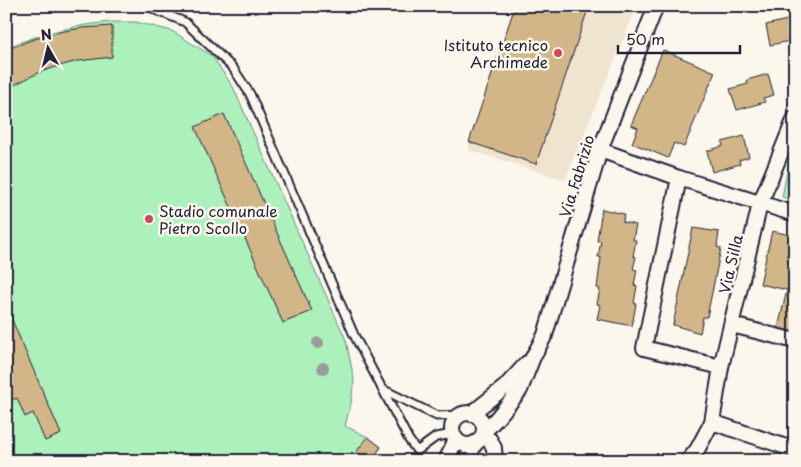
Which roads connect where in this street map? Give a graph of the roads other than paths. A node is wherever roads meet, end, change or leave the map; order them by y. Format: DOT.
graph roads {
  1 [pos="656,6"];
  2 [pos="155,10"];
  3 [pos="795,118"];
  4 [pos="600,150"];
  5 [pos="679,178"];
  6 [pos="760,204"];
  7 [pos="795,214"];
  8 [pos="732,325"];
  9 [pos="795,342"];
  10 [pos="533,357"];
  11 [pos="722,367"];
  12 [pos="382,389"];
  13 [pos="466,414"];
  14 [pos="712,422"];
  15 [pos="455,436"];
  16 [pos="480,437"];
  17 [pos="795,450"];
  18 [pos="446,461"];
  19 [pos="464,461"];
  20 [pos="495,461"];
  21 [pos="688,461"];
  1 -- 4 [label="street, Via Fabrizio"];
  2 -- 12 [label="lane"];
  3 -- 6 [label="street, Via Silla"];
  4 -- 5 [label="street"];
  4 -- 10 [label="street, Via Fabrizio"];
  5 -- 6 [label="street"];
  5 -- 11 [label="street"];
  6 -- 7 [label="street"];
  6 -- 8 [label="street, Via Silla"];
  8 -- 9 [label="street"];
  8 -- 11 [label="street, Via Silla"];
  10 -- 13 [label="street"];
  10 -- 16 [label="street"];
  11 -- 14 [label="street, Via Silla"];
  12 -- 13 [label="lane"];
  12 -- 15 [label="lane"];
  13 -- 15 [label="street"];
  13 -- 16 [label="street"];
  14 -- 17 [label="street"];
  14 -- 21 [label="street, Via Silla"];
  15 -- 16 [label="street"];
  15 -- 18 [label="street"];
  16 -- 19 [label="street"];
  16 -- 20 [label="street"];
}
